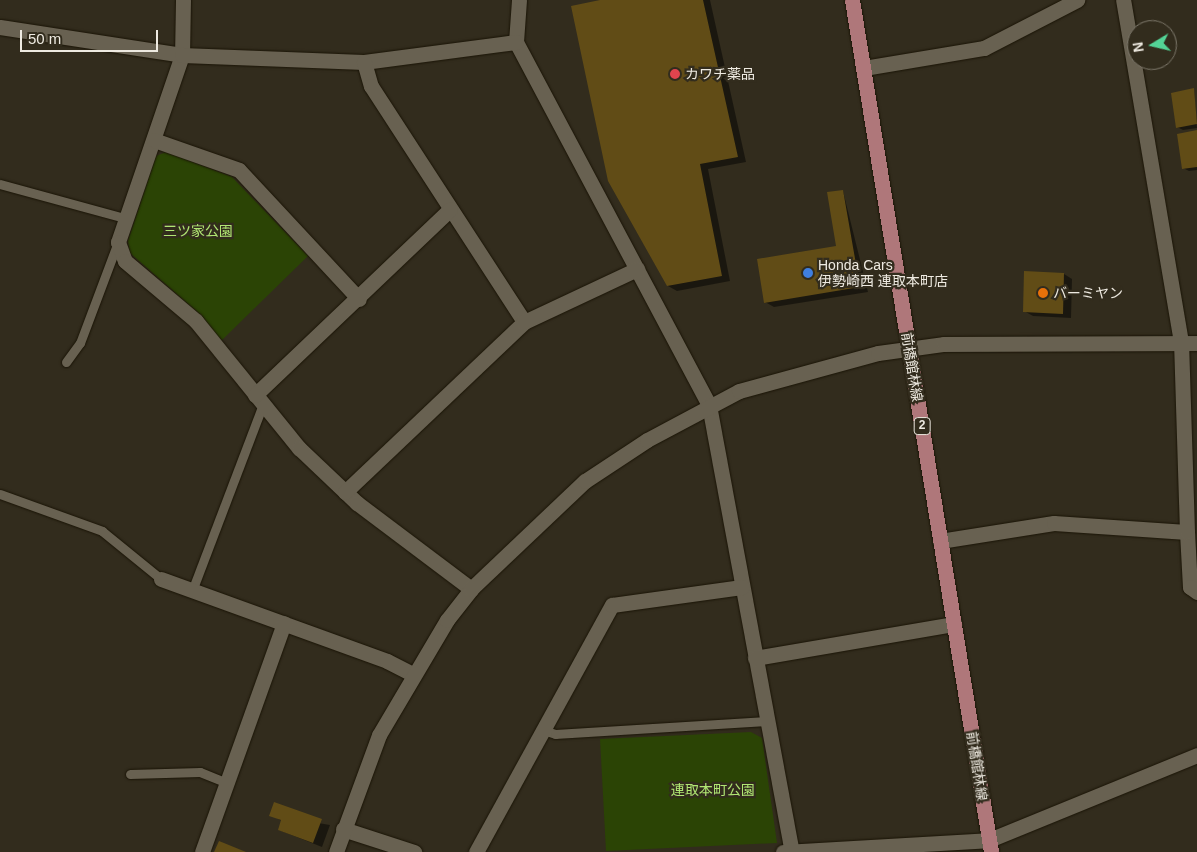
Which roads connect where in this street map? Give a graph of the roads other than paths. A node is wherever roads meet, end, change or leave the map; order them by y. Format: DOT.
graph roads {
  1 [pos="183,0"];
  2 [pos="519,0"];
  3 [pos="852,0"];
  4 [pos="1077,0"];
  5 [pos="1123,0"];
  6 [pos="0,27"];
  7 [pos="516,42"];
  8 [pos="182,55"];
  9 [pos="364,62"];
  10 [pos="864,68"];
  11 [pos="154,140"];
  12 [pos="0,184"];
  13 [pos="450,209"];
  14 [pos="128,219"];
  15 [pos="118,242"];
  16 [pos="637,269"];
  17 [pos="359,299"];
  18 [pos="524,322"];
  19 [pos="1181,342"];
  20 [pos="1197,342"];
  21 [pos="909,348"];
  22 [pos="66,362"];
  23 [pos="259,399"];
  24 [pos="709,405"];
  25 [pos="346,492"];
  26 [pos="0,494"];
  27 [pos="1187,532"];
  28 [pos="940,540"];
  29 [pos="161,579"];
  30 [pos="742,587"];
  31 [pos="471,589"];
  32 [pos="192,591"];
  33 [pos="1197,592"];
  34 [pos="284,623"];
  35 [pos="954,624"];
  36 [pos="755,658"];
  37 [pos="412,674"];
  38 [pos="767,721"];
  39 [pos="543,730"];
  40 [pos="1197,755"];
  41 [pos="130,774"];
  42 [pos="227,783"];
  43 [pos="343,829"];
  44 [pos="990,846"];
  45 [pos="892,849"];
  46 [pos="202,852"];
  47 [pos="336,852"];
  48 [pos="414,852"];
  49 [pos="476,852"];
  50 [pos="783,852"];
  51 [pos="792,852"];
  1 -- 8 [label="street"];
  2 -- 7 [label="street"];
  3 -- 10 [label="main road, 前橋館林線 / 2"];
  4 -- 10 [label="street"];
  5 -- 19 [label="street"];
  6 -- 8 [label="street"];
  7 -- 9 [label="street"];
  7 -- 16 [label="street"];
  8 -- 9 [label="street"];
  8 -- 11 [label="street"];
  9 -- 13 [label="street"];
  10 -- 21 [label="main road, 前橋館林線 / 2"];
  11 -- 14 [label="street"];
  11 -- 17 [label="street"];
  12 -- 14 [label="lane"];
  13 -- 17 [label="street"];
  13 -- 18 [label="street"];
  14 -- 15 [label="street"];
  15 -- 22 [label="lane"];
  15 -- 23 [label="street"];
  16 -- 18 [label="street"];
  16 -- 24 [label="street"];
  17 -- 23 [label="street"];
  18 -- 25 [label="street"];
  19 -- 20 [label="street"];
  19 -- 21 [label="street"];
  19 -- 27 [label="street"];
  21 -- 24 [label="street"];
  21 -- 28 [label="main road, 前橋館林線 / 2"];
  23 -- 25 [label="street"];
  23 -- 32 [label="lane"];
  24 -- 30 [label="street"];
  24 -- 31 [label="street"];
  25 -- 31 [label="street"];
  26 -- 29 [label="lane"];
  27 -- 28 [label="street"];
  27 -- 33 [label="street"];
  28 -- 35 [label="main road, 前橋館林線 / 2"];
  29 -- 32 [label="street"];
  30 -- 36 [label="street"];
  30 -- 39 [label="street"];
  31 -- 37 [label="street"];
  32 -- 34 [label="street"];
  34 -- 37 [label="street"];
  34 -- 42 [label="street"];
  35 -- 36 [label="street"];
  35 -- 44 [label="main road, 前橋館林線 / 2"];
  36 -- 38 [label="street"];
  37 -- 43 [label="street"];
  38 -- 39 [label="lane"];
  38 -- 51 [label="street"];
  39 -- 49 [label="street"];
  40 -- 44 [label="street"];
  41 -- 42 [label="lane"];
  42 -- 46 [label="street"];
  43 -- 47 [label="street"];
  43 -- 48 [label="street"];
  44 -- 45 [label="street"];
  45 -- 51 [label="street"];
  50 -- 51 [label="street"];
}
